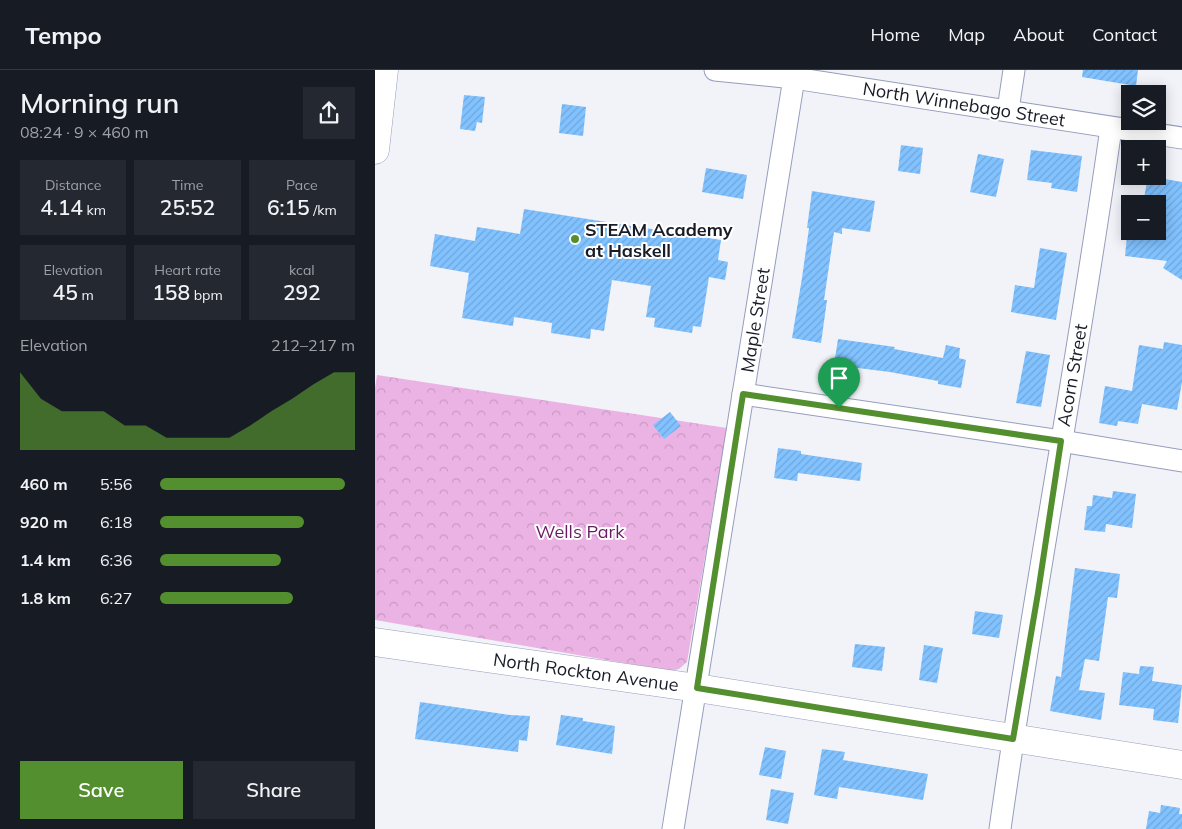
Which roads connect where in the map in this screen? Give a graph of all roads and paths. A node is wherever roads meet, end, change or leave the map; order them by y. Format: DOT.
graph roads {
  1 [pos="384,70"];
  2 [pos="715,70"];
  3 [pos="1014,70"];
  4 [pos="793,78"];
  5 [pos="1008,110"];
  6 [pos="1111,128"];
  7 [pos="1182,138"];
  8 [pos="375,150"];
  9 [pos="743,394"];
  10 [pos="1061,441"];
  11 [pos="1182,461"];
  12 [pos="375,642"];
  13 [pos="697,688"];
  14 [pos="1013,739"];
  15 [pos="1182,765"];
  16 [pos="673,829"];
  17 [pos="1000,829"];
  1 -- 8 [label="main road"];
  2 -- 4 [label="street, North Winnebago Street"];
  3 -- 5 [label="street"];
  4 -- 5 [label="street, North Winnebago Street"];
  4 -- 9 [label="street, Maple Street"];
  5 -- 6 [label="street, North Winnebago Street"];
  6 -- 7 [label="street, North Winnebago Street"];
  6 -- 10 [label="street, Acorn Street"];
  9 -- 10 [label="street"];
  9 -- 13 [label="street, Maple Street"];
  10 -- 11 [label="street"];
  10 -- 14 [label="street, Acorn Street"];
  12 -- 13 [label="main road, North Rockton Avenue"];
  13 -- 14 [label="main road, North Rockton Avenue"];
  13 -- 16 [label="street, Maple Street"];
  14 -- 15 [label="main road, North Rockton Avenue"];
  14 -- 17 [label="street, Acorn Street"];
}
